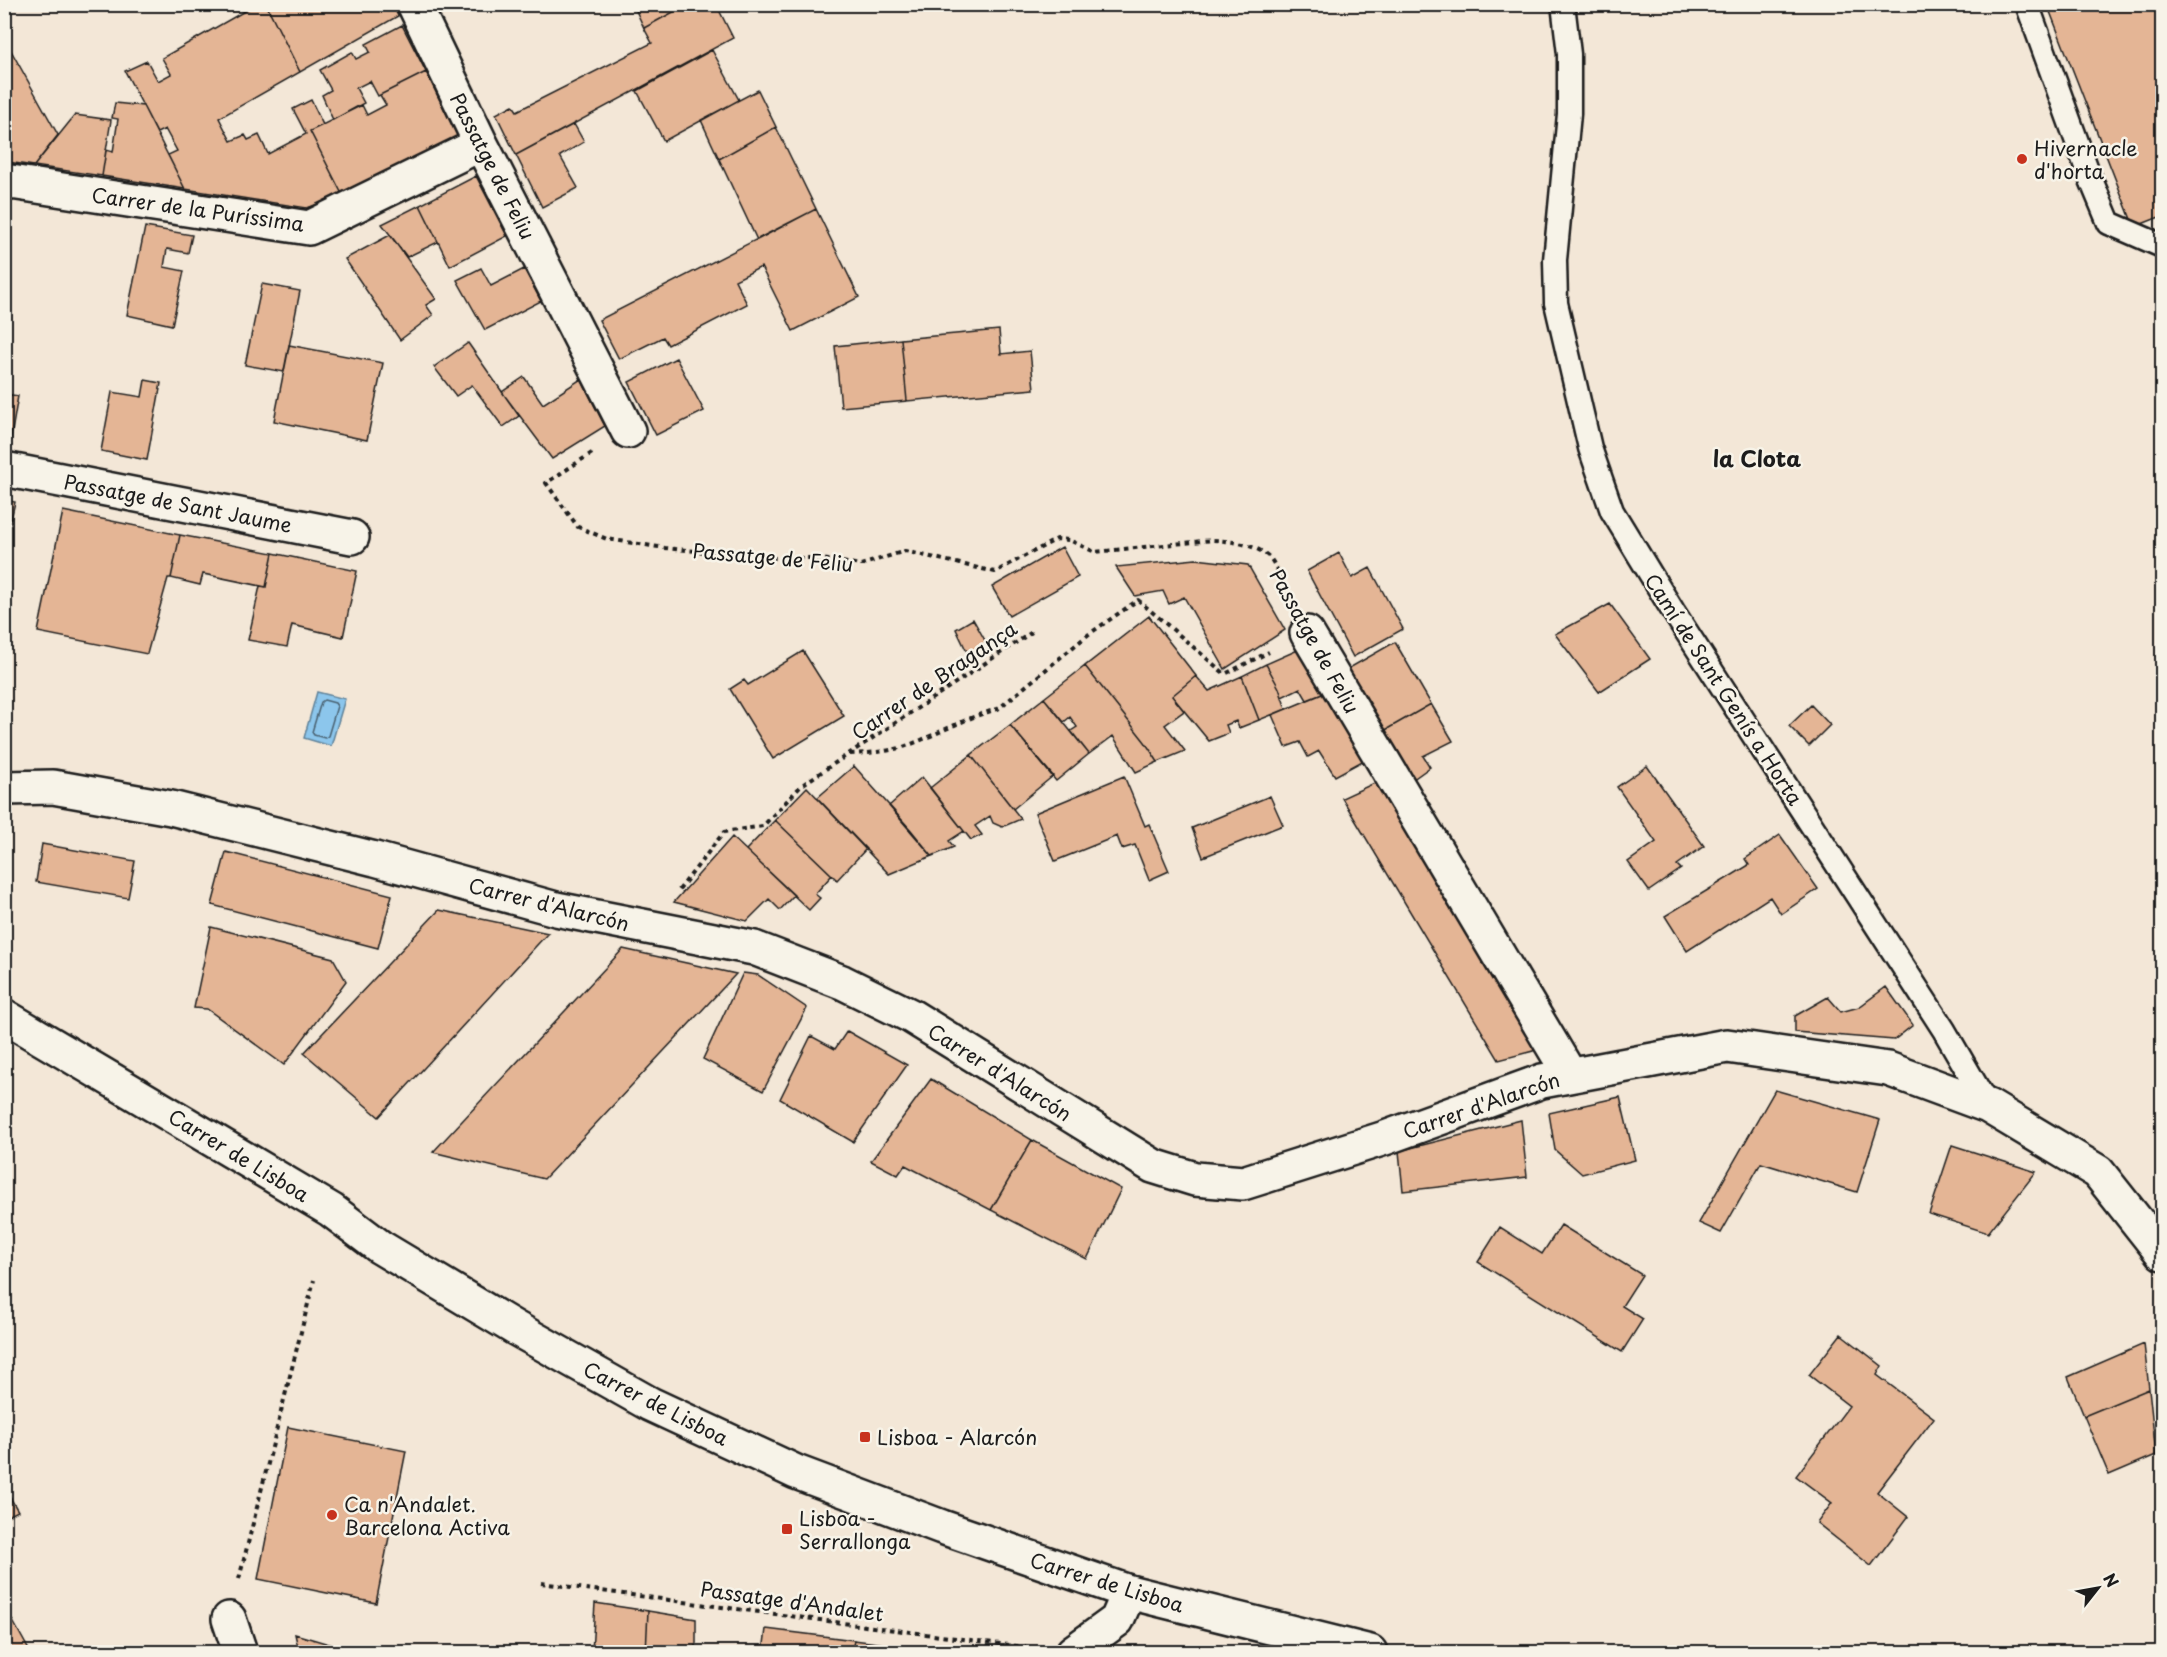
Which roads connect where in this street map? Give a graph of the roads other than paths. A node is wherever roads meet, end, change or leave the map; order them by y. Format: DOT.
graph roads {
  1 [pos="414,4"];
  2 [pos="1563,4"];
  3 [pos="2027,4"];
  4 [pos="481,144"];
  5 [pos="4,185"];
  6 [pos="2163,246"];
  7 [pos="628,430"];
  8 [pos="4,469"];
  9 [pos="352,537"];
  10 [pos="1306,633"];
  11 [pos="4,788"];
  12 [pos="4,1016"];
  13 [pos="1570,1075"];
  14 [pos="1988,1106"];
  15 [pos="2163,1253"];
  16 [pos="1129,1592"];
  17 [pos="229,1619"];
  18 [pos="240,1653"];
  19 [pos="1073,1653"];
  20 [pos="1370,1653"];
  1 -- 4 [label="street, Passatge de Feliu"];
  2 -- 14 [label="lane, Camí de Sant Genís a Horta"];
  3 -- 6 [label="lane"];
  4 -- 5 [label="street, Carrer de la Puríssima"];
  4 -- 7 [label="street, Passatge de Feliu"];
  8 -- 9 [label="street, Passatge de Sant Jaume"];
  10 -- 13 [label="street, Passatge de Feliu"];
  11 -- 13 [label="street, Carrer d'Alarcón"];
  12 -- 16 [label="street, Carrer de Lisboa"];
  13 -- 14 [label="street, Carrer d'Alarcón"];
  14 -- 15 [label="street, Camí de Sant Genís a Horta"];
  16 -- 19 [label="street"];
  16 -- 20 [label="street, Carrer de Lisboa"];
  17 -- 18 [label="street"];
}
